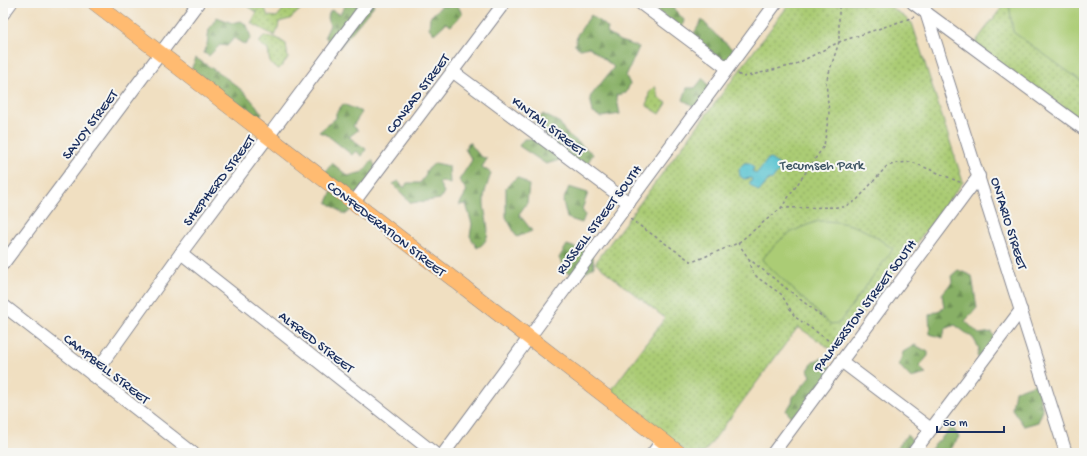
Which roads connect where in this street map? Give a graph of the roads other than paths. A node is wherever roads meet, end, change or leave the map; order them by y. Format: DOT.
graph roads {
  1 [pos="11,3"];
  2 [pos="95,3"];
  3 [pos="198,3"];
  4 [pos="368,3"];
  5 [pos="504,3"];
  6 [pos="640,3"];
  7 [pos="776,3"];
  8 [pos="913,3"];
  9 [pos="924,8"];
  10 [pos="3,14"];
  11 [pos="161,54"];
  12 [pos="727,68"];
  13 [pos="452,72"];
  14 [pos="1084,130"];
  15 [pos="270,137"];
  16 [pos="980,176"];
  17 [pos="354,202"];
  18 [pos="628,203"];
  19 [pos="181,253"];
  20 [pos="3,264"];
  21 [pos="3,305"];
  22 [pos="1021,310"];
  23 [pos="529,337"];
  24 [pos="841,361"];
  25 [pos="93,376"];
  26 [pos="931,429"];
  27 [pos="662,441"];
  28 [pos="193,453"];
  29 [pos="434,453"];
  30 [pos="444,453"];
  31 [pos="653,453"];
  32 [pos="679,453"];
  33 [pos="773,453"];
  34 [pos="913,453"];
  35 [pos="1066,453"];
  1 -- 10 [label="street"];
  2 -- 11 [label="main road, CONFEDERATION STREET"];
  3 -- 11 [label="street, SAVOY STREET"];
  4 -- 15 [label="street, SHEPHERD STREET"];
  5 -- 13 [label="street, CONRAD STREET"];
  6 -- 12 [label="street"];
  7 -- 12 [label="street, RUSSELL STREET SOUTH"];
  8 -- 9 [label="street"];
  9 -- 14 [label="street"];
  9 -- 16 [label="street, ONTARIO STREET"];
  11 -- 15 [label="main road, CONFEDERATION STREET"];
  11 -- 20 [label="street, SAVOY STREET"];
  12 -- 18 [label="street, RUSSELL STREET SOUTH"];
  13 -- 17 [label="street, CONRAD STREET"];
  13 -- 18 [label="street, KINTAIL STREET"];
  15 -- 17 [label="main road, CONFEDERATION STREET"];
  15 -- 19 [label="street, SHEPHERD STREET"];
  16 -- 22 [label="street, ONTARIO STREET"];
  16 -- 24 [label="street, PALMERSTON STREET SOUTH"];
  17 -- 23 [label="main road, CONFEDERATION STREET"];
  18 -- 23 [label="street, RUSSELL STREET SOUTH"];
  19 -- 25 [label="street, SHEPHERD STREET"];
  19 -- 29 [label="street, ALFRED STREET"];
  21 -- 25 [label="street, CAMPBELL STREET"];
  22 -- 26 [label="street"];
  22 -- 35 [label="street, ONTARIO STREET"];
  23 -- 27 [label="main road, CONFEDERATION STREET"];
  23 -- 30 [label="street, RUSSELL STREET SOUTH"];
  24 -- 26 [label="street"];
  24 -- 33 [label="street, PALMERSTON STREET SOUTH"];
  25 -- 28 [label="street, CAMPBELL STREET"];
  26 -- 34 [label="street"];
  27 -- 31 [label="street"];
  27 -- 32 [label="main road, CONFEDERATION STREET"];
}
